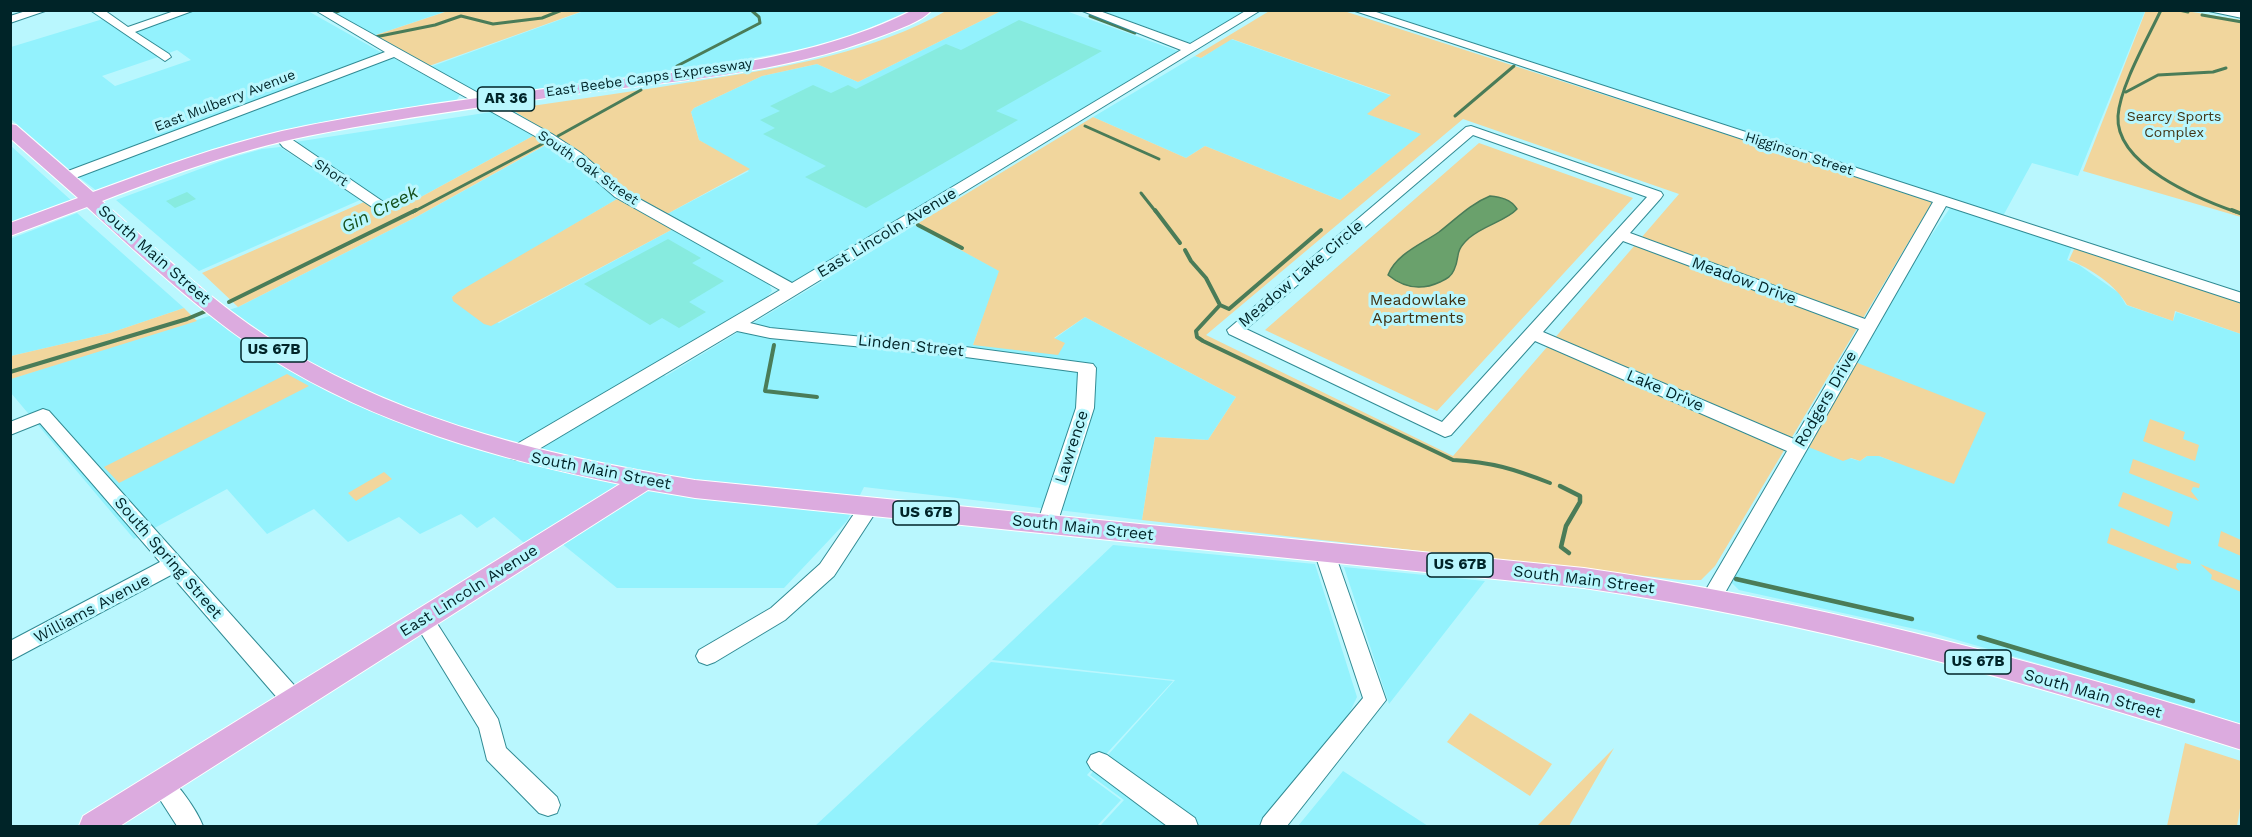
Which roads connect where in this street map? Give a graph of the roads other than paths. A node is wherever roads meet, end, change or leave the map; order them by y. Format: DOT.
graph roads {
  1 [pos="43,10"];
  2 [pos="95,10"];
  3 [pos="190,10"];
  4 [pos="320,10"];
  5 [pos="925,10"];
  6 [pos="1085,10"];
  7 [pos="1256,10"];
  8 [pos="1357,10"];
  9 [pos="2209,10"];
  10 [pos="2241,15"];
  11 [pos="10,20"];
  12 [pos="126,31"];
  13 [pos="1191,49"];
  14 [pos="395,52"];
  15 [pos="165,57"];
  16 [pos="487,103"];
  17 [pos="10,129"];
  18 [pos="280,136"];
  19 [pos="65,177"];
  20 [pos="89,200"];
  21 [pos="1942,200"];
  22 [pos="383,208"];
  23 [pos="10,230"];
  24 [pos="1620,235"];
  25 [pos="792,290"];
  26 [pos="2241,298"];
  27 [pos="735,325"];
  28 [pos="1868,326"];
  29 [pos="1532,333"];
  30 [pos="1087,368"];
  31 [pos="10,429"];
  32 [pos="1797,448"];
  33 [pos="517,453"];
  34 [pos="644,481"];
  35 [pos="868,507"];
  36 [pos="1047,524"];
  37 [pos="1324,551"];
  38 [pos="173,565"];
  39 [pos="1711,599"];
  40 [pos="424,620"];
  41 [pos="10,652"];
  42 [pos="707,656"];
  43 [pos="294,701"];
  44 [pos="2241,738"];
  45 [pos="1099,762"];
  46 [pos="162,784"];
  47 [pos="548,805"];
  48 [pos="94,826"];
  49 [pos="191,826"];
  50 [pos="1186,826"];
  51 [pos="1272,826"];
  1 -- 11 [label="street"];
  2 -- 12 [label="street"];
  3 -- 12 [label="street"];
  4 -- 14 [label="street, South Oak Street"];
  5 -- 16 [label="main road, East Beebe Capps Expressway / AR 36"];
  6 -- 13 [label="street"];
  7 -- 13 [label="street, East Lincoln Avenue"];
  8 -- 21 [label="street, Higginson Street"];
  9 -- 10 [label="street"];
  12 -- 15 [label="street"];
  13 -- 25 [label="street, East Lincoln Avenue"];
  14 -- 16 [label="street, South Oak Street"];
  14 -- 19 [label="street, East Mulberry Avenue"];
  16 -- 18 [label="main road, East Beebe Capps Expressway / AR 36"];
  16 -- 25 [label="street, South Oak Street"];
  17 -- 19 [label="main road, South Main Street / US 67B"];
  18 -- 20 [label="main road, East Beebe Capps Expressway / AR 36"];
  18 -- 22 [label="street, Short"];
  19 -- 20 [label="main road, South Main Street / US 67B"];
  20 -- 23 [label="main road, AR 36"];
  20 -- 33 [label="main road, South Main Street / US 67B"];
  21 -- 26 [label="street, Higginson Street"];
  21 -- 28 [label="street, Rodgers Drive"];
  24 -- 28 [label="street, Meadow Drive"];
  24 -- 29 [label="street, Meadow Lake Circle"];
  24 -- 29 [label="street, Meadow Lake Circle"];
  25 -- 27 [label="street, East Lincoln Avenue"];
  27 -- 30 [label="street, Linden Street"];
  27 -- 33 [label="street, East Lincoln Avenue"];
  28 -- 32 [label="street, Rodgers Drive"];
  29 -- 32 [label="street, Lake Drive"];
  30 -- 36 [label="street, Lawrence"];
  31 -- 38 [label="street, South Spring Street"];
  32 -- 39 [label="street, Rodgers Drive"];
  33 -- 34 [label="main road, South Main Street / US 67B"];
  34 -- 35 [label="main road, South Main Street / US 67B"];
  34 -- 40 [label="main road, East Lincoln Avenue"];
  35 -- 36 [label="main road, South Main Street / US 67B"];
  35 -- 42 [label="street"];
  36 -- 37 [label="main road, South Main Street / US 67B"];
  37 -- 39 [label="main road, South Main Street / US 67B"];
  37 -- 51 [label="street"];
  38 -- 41 [label="street, Williams Avenue"];
  38 -- 43 [label="street, South Spring Street"];
  39 -- 44 [label="main road, South Main Street / US 67B"];
  40 -- 43 [label="main road, East Lincoln Avenue"];
  40 -- 47 [label="street"];
  43 -- 46 [label="main road, East Lincoln Avenue"];
  45 -- 50 [label="street"];
  46 -- 48 [label="main road, East Lincoln Avenue"];
  46 -- 49 [label="street"];
}
